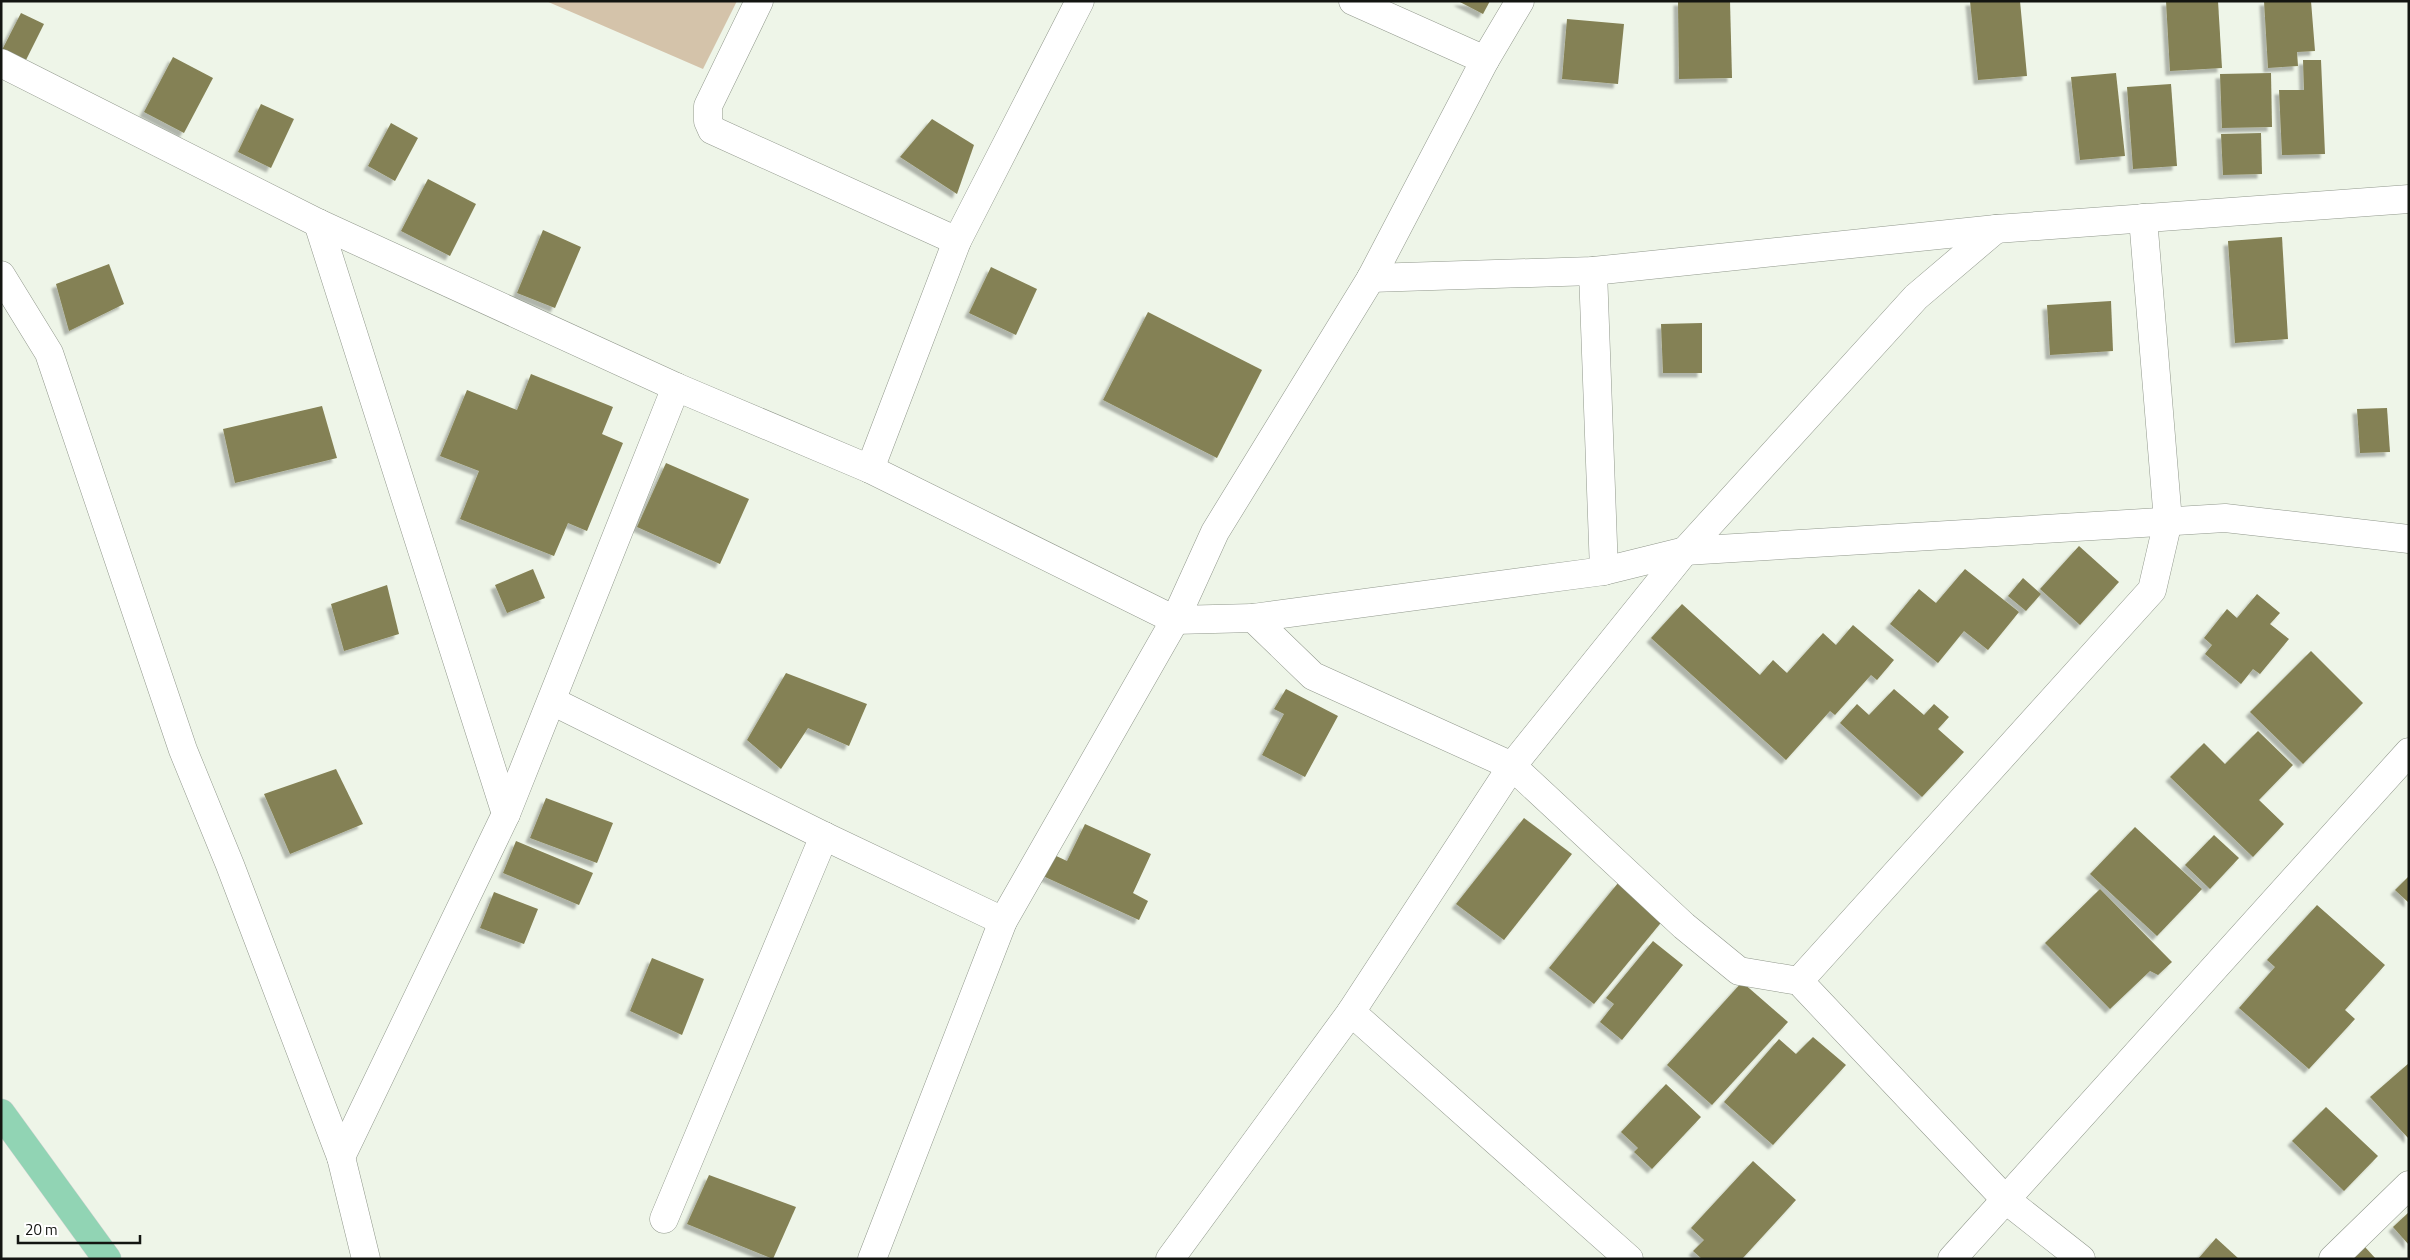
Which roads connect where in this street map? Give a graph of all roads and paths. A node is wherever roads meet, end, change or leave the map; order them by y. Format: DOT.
graph roads {
  1 [pos="759,1"];
  2 [pos="1080,1"];
  3 [pos="1353,1"];
  4 [pos="1520,1"];
  5 [pos="1485,60"];
  6 [pos="1,63"];
  7 [pos="2409,199"];
  8 [pos="2143,218"];
  9 [pos="318,223"];
  10 [pos="1996,228"];
  11 [pos="957,240"];
  12 [pos="1593,271"];
  13 [pos="1,275"];
  14 [pos="1371,278"];
  15 [pos="676,387"];
  16 [pos="870,469"];
  17 [pos="2168,521"];
  18 [pos="2409,538"];
  19 [pos="1685,551"];
  20 [pos="1604,570"];
  21 [pos="1253,618"];
  22 [pos="1175,620"];
  23 [pos="552,701"];
  24 [pos="2409,752"];
  25 [pos="1512,766"];
  26 [pos="506,814"];
  27 [pos="824,836"];
  28 [pos="1003,921"];
  29 [pos="1799,982"];
  30 [pos="1352,1012"];
  31 [pos="1,1112"];
  32 [pos="341,1157"];
  33 [pos="2409,1185"];
  34 [pos="2005,1199"];
  35 [pos="664,1219"];
  36 [pos="106,1259"];
  37 [pos="366,1259"];
  38 [pos="872,1259"];
  39 [pos="1170,1259"];
  40 [pos="1629,1259"];
  41 [pos="1952,1259"];
  42 [pos="2081,1259"];
  43 [pos="2333,1259"];
  1 -- 11 [label="street"];
  2 -- 11 [label="street"];
  3 -- 5 [label="street"];
  4 -- 5 [label="street"];
  5 -- 14 [label="street"];
  6 -- 9 [label="street"];
  7 -- 8 [label="street"];
  8 -- 10 [label="street"];
  8 -- 17 [label="street"];
  9 -- 15 [label="street"];
  9 -- 26 [label="street"];
  10 -- 12 [label="street"];
  10 -- 19 [label="street"];
  11 -- 16 [label="street"];
  12 -- 14 [label="street"];
  12 -- 20 [label="street"];
  13 -- 32 [label="street"];
  14 -- 22 [label="street"];
  15 -- 16 [label="street"];
  15 -- 23 [label="street"];
  16 -- 22 [label="street"];
  17 -- 18 [label="street"];
  17 -- 19 [label="street"];
  17 -- 29 [label="street"];
  19 -- 20 [label="street"];
  19 -- 25 [label="street"];
  20 -- 21 [label="street"];
  21 -- 22 [label="street"];
  21 -- 25 [label="street"];
  22 -- 28 [label="street"];
  23 -- 26 [label="street"];
  23 -- 27 [label="street"];
  24 -- 34 [label="street"];
  25 -- 29 [label="street"];
  25 -- 30 [label="street"];
  26 -- 32 [label="street"];
  27 -- 28 [label="street"];
  27 -- 35 [label="street"];
  28 -- 38 [label="street"];
  29 -- 34 [label="street"];
  30 -- 39 [label="street"];
  30 -- 40 [label="street"];
  31 -- 36 [label="main road"];
  32 -- 37 [label="street"];
  33 -- 43 [label="street"];
  34 -- 41 [label="street"];
  34 -- 42 [label="street"];
}
